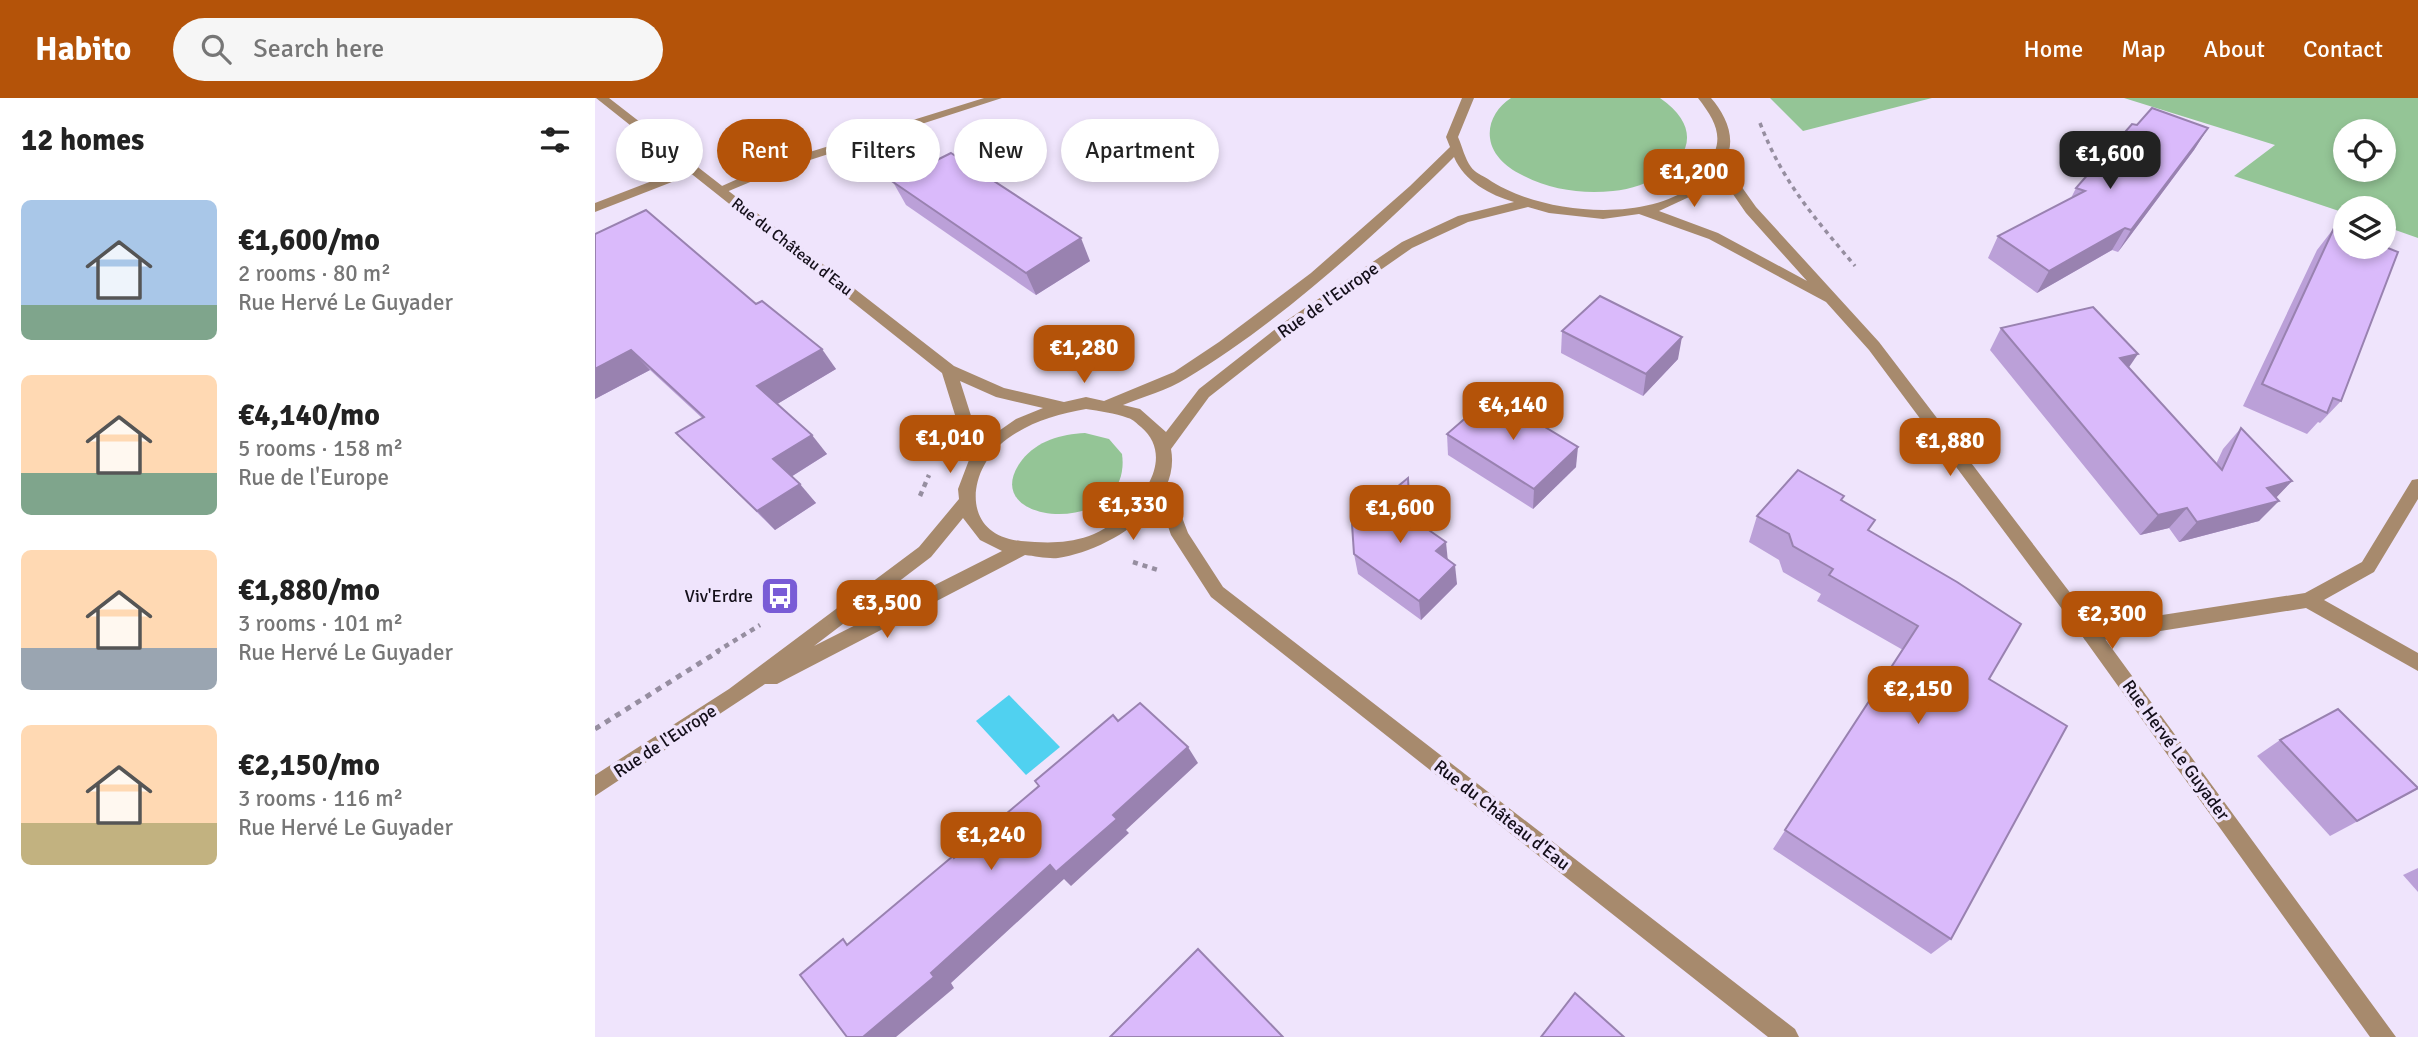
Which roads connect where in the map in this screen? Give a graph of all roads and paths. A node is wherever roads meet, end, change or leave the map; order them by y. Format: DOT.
graph roads {
  1 [pos="602,98"];
  2 [pos="996,98"];
  3 [pos="1468,98"];
  4 [pos="1704,98"];
  5 [pos="628,119"];
  6 [pos="1454,150"];
  7 [pos="1719,164"];
  8 [pos="703,179"];
  9 [pos="661,182"];
  10 [pos="719,190"];
  11 [pos="1523,204"];
  12 [pos="595,208"];
  13 [pos="1641,211"];
  14 [pos="1834,302"];
  15 [pos="1124,359"];
  16 [pos="949,370"];
  17 [pos="1001,393"];
  18 [pos="1110,404"];
  19 [pos="1060,406"];
  20 [pos="1164,446"];
  21 [pos="977,461"];
  22 [pos="929,474"];
  23 [pos="1161,483"];
  24 [pos="2418,485"];
  25 [pos="919,498"];
  26 [pos="966,502"];
  27 [pos="1067,549"];
  28 [pos="1020,550"];
  29 [pos="1217,592"];
  30 [pos="2308,600"];
  31 [pos="771,617"];
  32 [pos="2091,634"];
  33 [pos="2418,663"];
  34 [pos="736,695"];
  35 [pos="595,729"];
  36 [pos="595,786"];
  37 [pos="1787,1037"];
  38 [pos="2385,1037"];
  1 -- 5 [label="street, Rue du Château d'Eau"];
  2 -- 10 [label="street"];
  3 -- 6 [label="street"];
  4 -- 7 [label="street"];
  6 -- 11 [label="street"];
  6 -- 18 [label="street, Rue de l'Europe"];
  7 -- 13 [label="street"];
  7 -- 14 [label="street, Rue Hervé Le Guyader"];
  8 -- 10 [label="street, Rue du Château d'Eau"];
  9 -- 12 [label="street"];
  10 -- 16 [label="street, Rue du Château d'Eau"];
  11 -- 13 [label="street"];
  11 -- 20 [label="street, Rue de l'Europe"];
  13 -- 14 [label="street, Rue Hervé Le Guyader"];
  14 -- 32 [label="street, Rue Hervé Le Guyader"];
  15 -- 17 [label="path"];
  16 -- 17 [label="street, Rue du Château d'Eau"];
  16 -- 21 [label="street"];
  17 -- 19 [label="street, Rue du Château d'Eau"];
  18 -- 19 [label="street"];
  18 -- 20 [label="street"];
  19 -- 21 [label="street"];
  20 -- 23 [label="street"];
  21 -- 26 [label="street"];
  22 -- 25 [label="path"];
  23 -- 27 [label="street"];
  23 -- 29 [label="street, Rue du Château d'Eau"];
  24 -- 30 [label="street"];
  26 -- 28 [label="street"];
  26 -- 34 [label="street, Rue de l'Europe"];
  27 -- 28 [label="street"];
  27 -- 29 [label="path"];
  28 -- 34 [label="street, Rue de l'Europe"];
  29 -- 37 [label="street, Rue du Château d'Eau"];
  30 -- 32 [label="street"];
  30 -- 33 [label="street"];
  31 -- 35 [label="path"];
  32 -- 38 [label="street, Rue Hervé Le Guyader"];
  34 -- 36 [label="street, Rue de l'Europe"];
}
